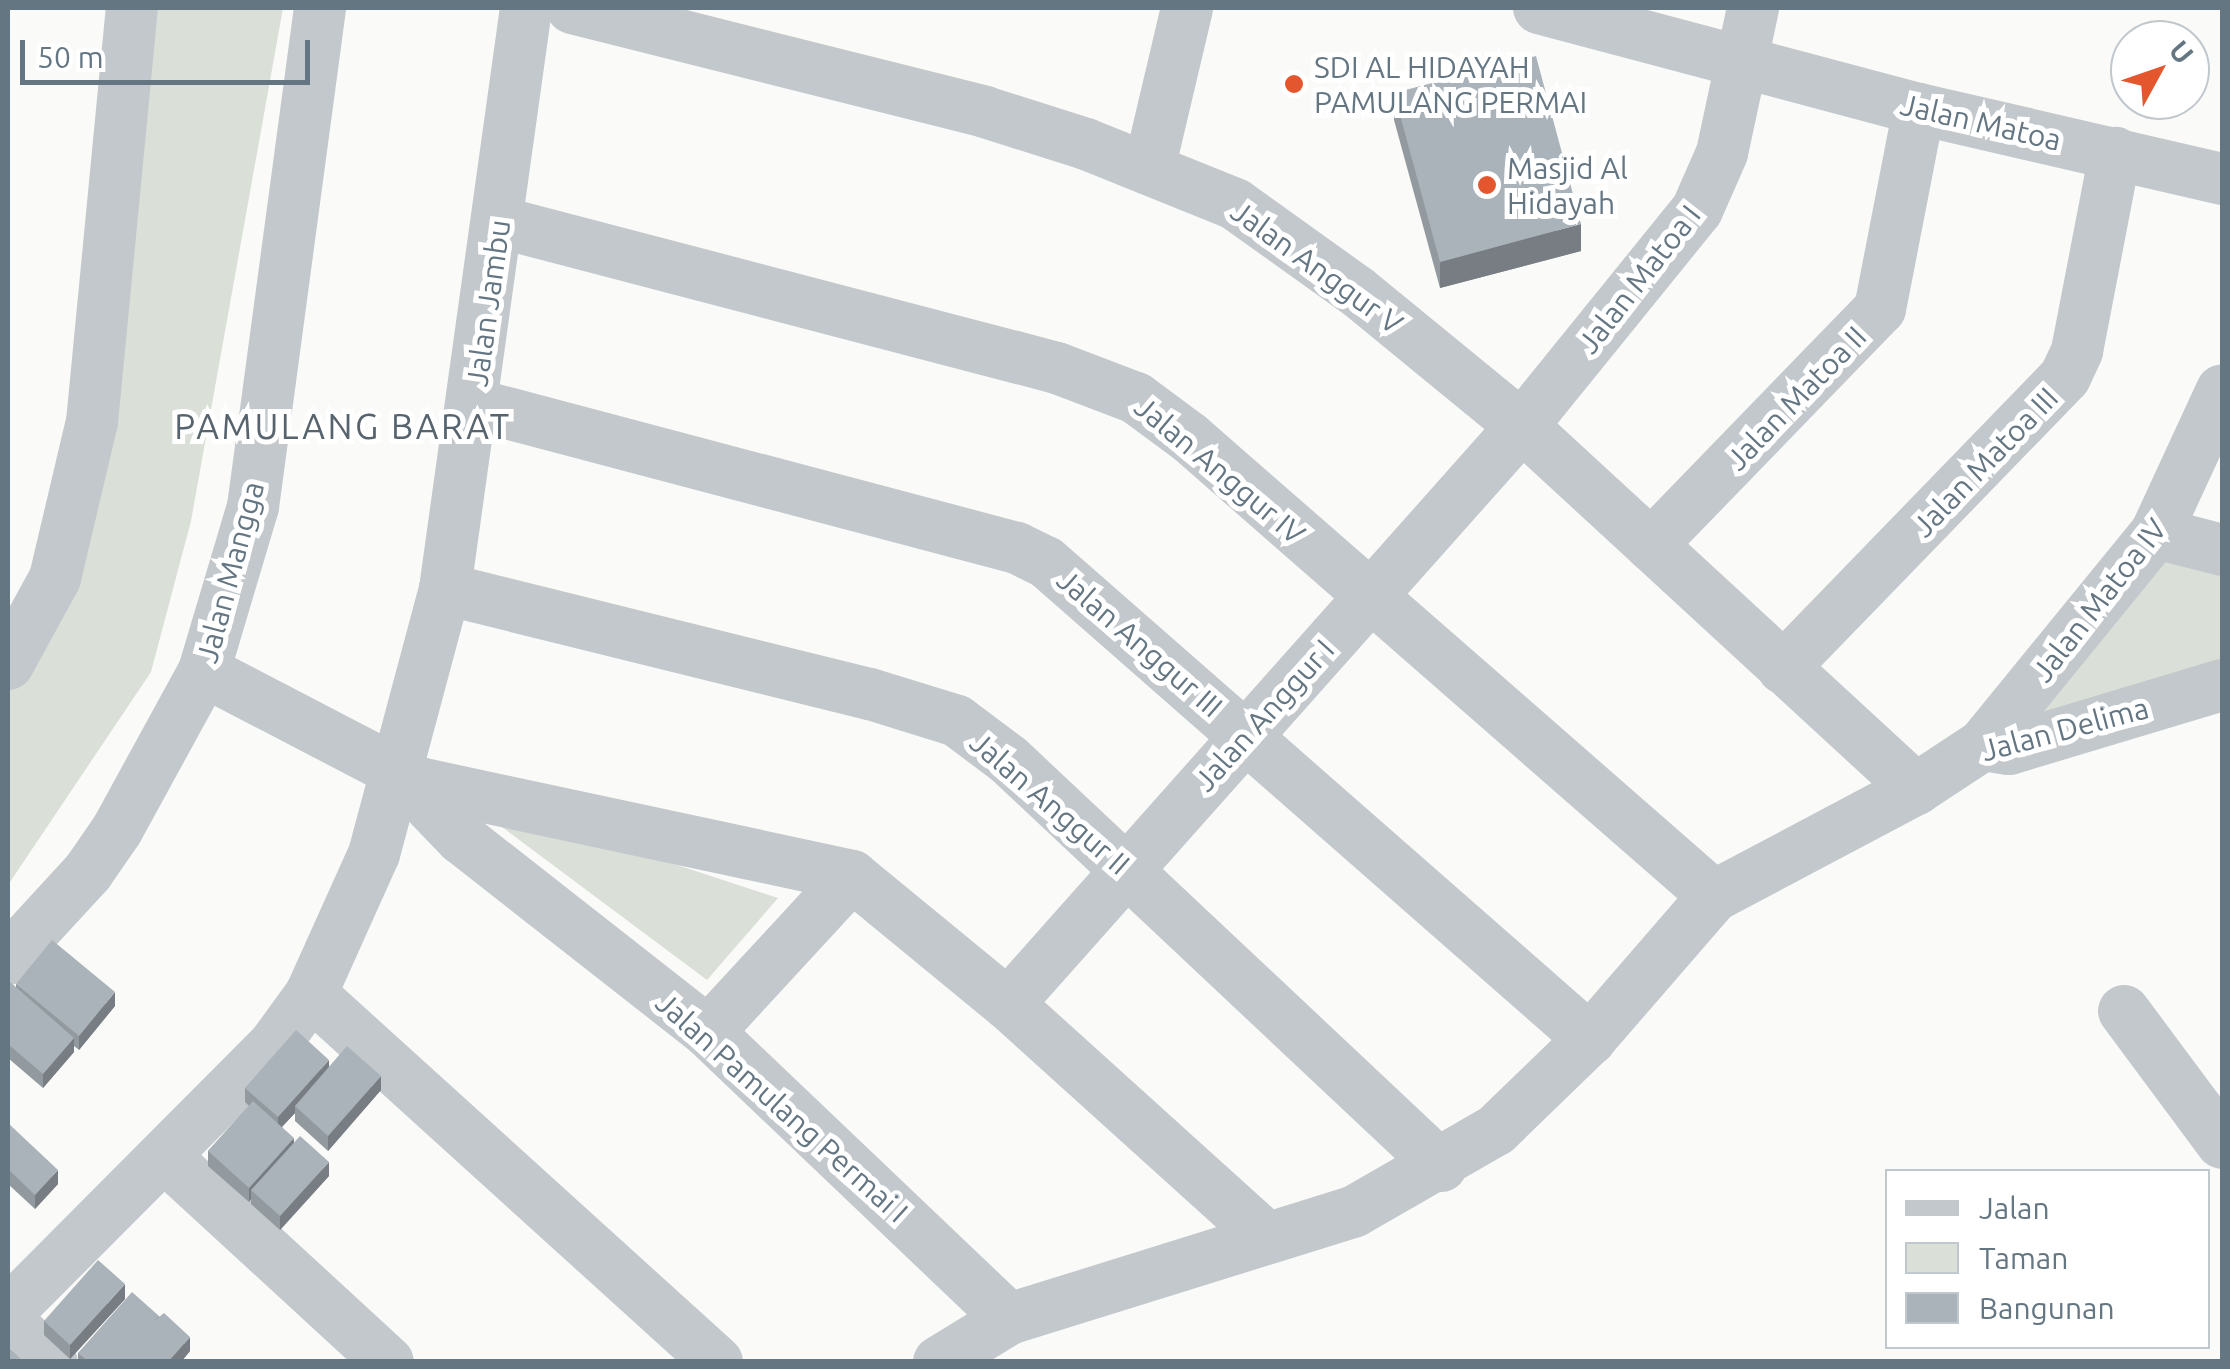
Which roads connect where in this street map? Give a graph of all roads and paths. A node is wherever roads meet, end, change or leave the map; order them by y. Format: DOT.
graph roads {
  1 [pos="132,8"];
  2 [pos="320,8"];
  3 [pos="526,8"];
  4 [pos="572,8"];
  5 [pos="1186,8"];
  6 [pos="1540,8"];
  7 [pos="1753,8"];
  8 [pos="1740,59"];
  9 [pos="1918,108"];
  10 [pos="2115,153"];
  11 [pos="1149,168"];
  12 [pos="2222,180"];
  13 [pos="499,222"];
  14 [pos="2222,390"];
  15 [pos="474,404"];
  16 [pos="1522,426"];
  17 [pos="2156,533"];
  18 [pos="1652,545"];
  19 [pos="2222,550"];
  20 [pos="444,589"];
  21 [pos="1368,598"];
  22 [pos="8,664"];
  23 [pos="1783,668"];
  24 [pos="204,670"];
  25 [pos="2222,685"];
  26 [pos="1246,736"];
  27 [pos="1984,744"];
  28 [pos="408,777"];
  29 [pos="1916,789"];
  30 [pos="1126,868"];
  31 [pos="852,876"];
  32 [pos="1714,896"];
  33 [pos="8,959"];
  34 [pos="311,994"];
  35 [pos="1008,1004"];
  36 [pos="2124,1012"];
  37 [pos="708,1032"];
  38 [pos="1590,1039"];
  39 [pos="2222,1142"];
  40 [pos="164,1156"];
  41 [pos="1441,1166"];
  42 [pos="1266,1238"];
  43 [pos="8,1312"];
  44 [pos="1008,1319"];
  45 [pos="8,1322"];
  46 [pos="52,1362"];
  47 [pos="388,1362"];
  48 [pos="717,1362"];
  49 [pos="939,1362"];
  1 -- 22 [label="street"];
  2 -- 24 [label="street, Jalan Mangga"];
  3 -- 13 [label="street, Jalan Jambu"];
  4 -- 11 [label="street, Jalan Anggur V"];
  5 -- 11 [label="street"];
  6 -- 8 [label="street, Jalan Matoa"];
  7 -- 8 [label="street, Jalan Matoa I"];
  8 -- 9 [label="street, Jalan Matoa"];
  8 -- 16 [label="street, Jalan Matoa I"];
  9 -- 10 [label="street, Jalan Matoa"];
  9 -- 18 [label="street, Jalan Matoa II"];
  10 -- 12 [label="street, Jalan Matoa"];
  10 -- 23 [label="street, Jalan Matoa III"];
  11 -- 16 [label="street, Jalan Anggur V"];
  13 -- 15 [label="street, Jalan Jambu"];
  13 -- 21 [label="street, Jalan Anggur IV"];
  14 -- 17 [label="street, Jalan Matoa IV"];
  15 -- 20 [label="street, Jalan Jambu"];
  15 -- 26 [label="street, Jalan Anggur III"];
  16 -- 18 [label="street, Jalan Anggur V"];
  16 -- 21 [label="street, Jalan Anggur I"];
  17 -- 19 [label="street"];
  17 -- 27 [label="street, Jalan Matoa IV"];
  18 -- 23 [label="street, Jalan Anggur V"];
  20 -- 28 [label="street, Jalan Jambu"];
  20 -- 30 [label="street, Jalan Anggur II"];
  21 -- 26 [label="street, Jalan Anggur I"];
  21 -- 32 [label="street, Jalan Anggur IV"];
  23 -- 29 [label="street, Jalan Anggur V"];
  24 -- 28 [label="street"];
  24 -- 33 [label="street, Jalan Mangga"];
  25 -- 27 [label="street, Jalan Delima"];
  26 -- 30 [label="street, Jalan Anggur I"];
  26 -- 38 [label="street, Jalan Anggur III"];
  27 -- 29 [label="street, Jalan Delima"];
  28 -- 31 [label="street"];
  28 -- 34 [label="street, Jalan Jambu"];
  28 -- 37 [label="street, Jalan Pamulang Permai I"];
  29 -- 32 [label="street, Jalan Delima"];
  30 -- 35 [label="street, Jalan Anggur I"];
  30 -- 41 [label="street, Jalan Anggur II"];
  31 -- 35 [label="street"];
  31 -- 37 [label="street"];
  32 -- 38 [label="street"];
  34 -- 40 [label="street, Jalan Jambu"];
  34 -- 48 [label="street"];
  35 -- 42 [label="street"];
  36 -- 39 [label="street"];
  37 -- 44 [label="street, Jalan Pamulang Permai I"];
  38 -- 41 [label="street"];
  40 -- 43 [label="street, Jalan Jambu"];
  40 -- 47 [label="street"];
  41 -- 42 [label="street"];
  42 -- 44 [label="street"];
  44 -- 49 [label="street"];
  45 -- 46 [label="street"];
}
